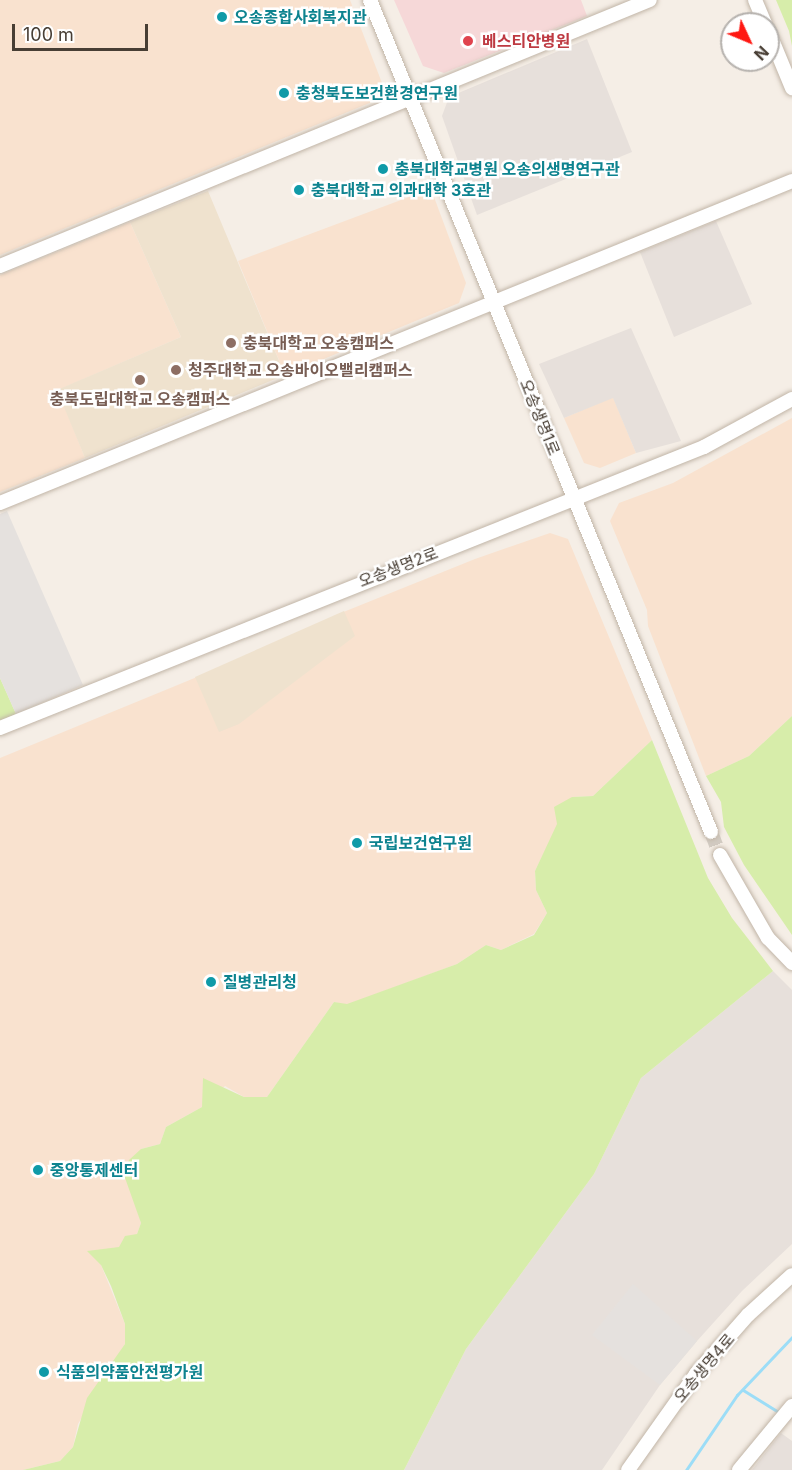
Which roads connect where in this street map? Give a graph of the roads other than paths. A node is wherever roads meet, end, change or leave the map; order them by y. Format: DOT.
graph roads {
  1 [pos="370,0"];
  2 [pos="650,0"];
  3 [pos="780,59"];
  4 [pos="792,88"];
  5 [pos="411,101"];
  6 [pos="792,181"];
  7 [pos="0,266"];
  8 [pos="492,301"];
  9 [pos="792,399"];
  10 [pos="574,499"];
  11 [pos="0,503"];
  12 [pos="0,728"];
  13 [pos="711,832"];
  14 [pos="720,855"];
  15 [pos="792,963"];
  16 [pos="792,1275"];
  17 [pos="791,1407"];
  18 [pos="628,1470"];
  19 [pos="739,1470"];
  1 -- 5 [label="street, 오송생명1로"];
  2 -- 5 [label="street"];
  3 -- 4 [label="street"];
  5 -- 7 [label="street"];
  5 -- 8 [label="street, 오송생명1로"];
  6 -- 8 [label="street"];
  8 -- 10 [label="street, 오송생명1로"];
  8 -- 11 [label="street"];
  9 -- 10 [label="street, 오송생명2로"];
  10 -- 12 [label="street, 오송생명2로"];
  10 -- 13 [label="street, 오송생명1로"];
  14 -- 15 [label="street"];
  16 -- 18 [label="street, 오송생명4로"];
  17 -- 19 [label="street"];
}
